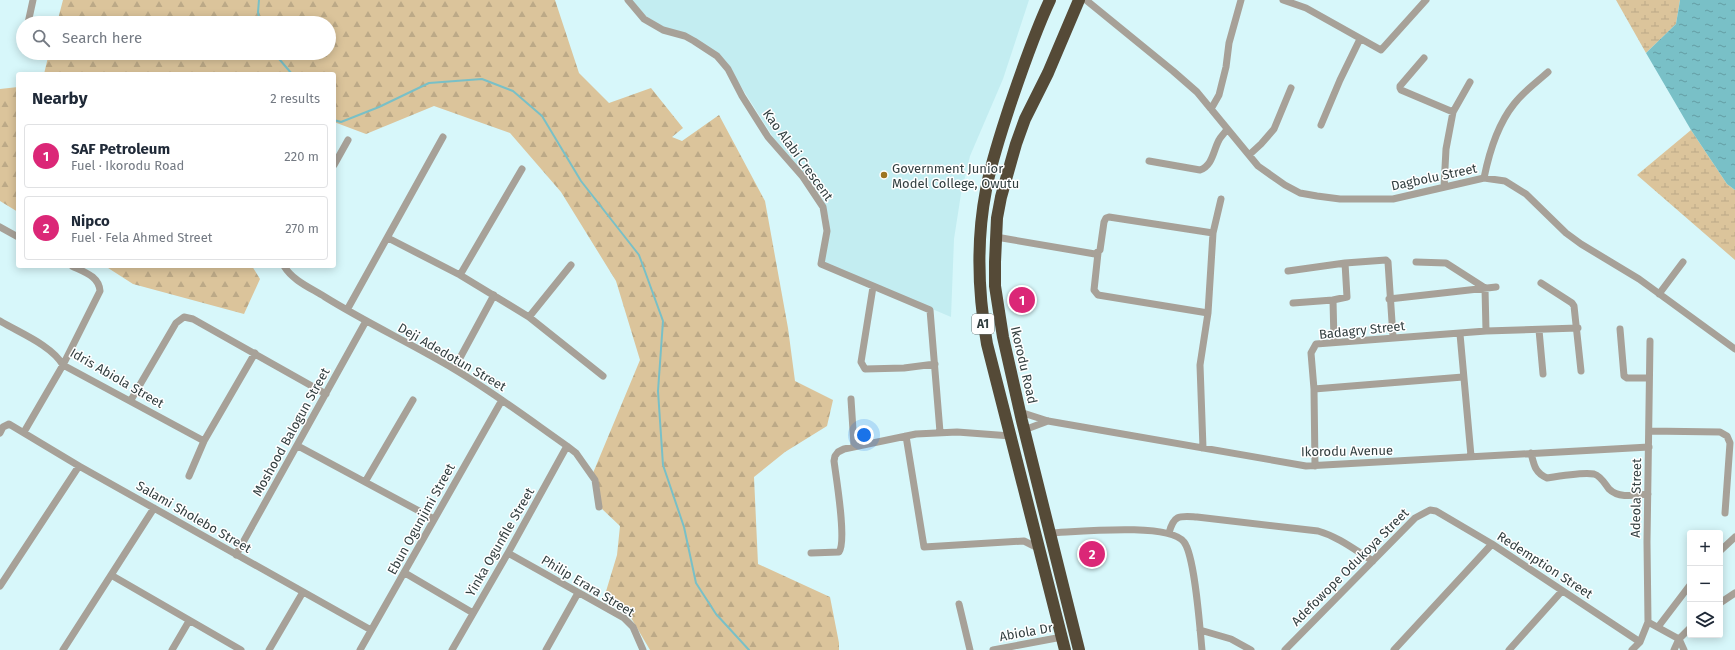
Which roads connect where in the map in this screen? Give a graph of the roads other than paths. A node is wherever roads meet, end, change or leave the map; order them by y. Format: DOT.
graph roads {
  1 [pos="33,0"];
  2 [pos="628,0"];
  3 [pos="1050,0"];
  4 [pos="1079,0"];
  5 [pos="1086,0"];
  6 [pos="1241,0"];
  7 [pos="1284,0"];
  8 [pos="1426,0"];
  9 [pos="30,16"];
  10 [pos="1360,39"];
  11 [pos="1424,58"];
  12 [pos="1548,72"];
  13 [pos="1470,82"];
  14 [pos="1291,88"];
  15 [pos="1211,109"];
  16 [pos="1453,112"];
  17 [pos="1321,125"];
  18 [pos="1227,129"];
  19 [pos="443,137"];
  20 [pos="348,140"];
  21 [pos="1249,155"];
  22 [pos="336,161"];
  23 [pos="1149,161"];
  24 [pos="522,169"];
  25 [pos="1484,178"];
  26 [pos="1444,187"];
  27 [pos="1221,199"];
  28 [pos="0,227"];
  29 [pos="1213,233"];
  30 [pos="16,236"];
  31 [pos="996,237"];
  32 [pos="388,238"];
  33 [pos="1098,253"];
  34 [pos="1416,262"];
  35 [pos="1682,262"];
  36 [pos="1346,263"];
  37 [pos="571,265"];
  38 [pos="76,268"];
  39 [pos="285,268"];
  40 [pos="1288,271"];
  41 [pos="460,275"];
  42 [pos="1541,282"];
  43 [pos="873,287"];
  44 [pos="1485,288"];
  45 [pos="1496,288"];
  46 [pos="1659,294"];
  47 [pos="494,295"];
  48 [pos="1389,299"];
  49 [pos="1333,300"];
  50 [pos="1293,304"];
  51 [pos="347,310"];
  52 [pos="1208,313"];
  53 [pos="529,317"];
  54 [pos="366,321"];
  55 [pos="0,322"];
  56 [pos="1578,328"];
  57 [pos="1539,330"];
  58 [pos="1620,330"];
  59 [pos="1486,331"];
  60 [pos="1460,334"];
  61 [pos="1393,338"];
  62 [pos="1650,341"];
  63 [pos="1334,342"];
  64 [pos="1735,349"];
  65 [pos="255,353"];
  66 [pos="63,364"];
  67 [pos="935,364"];
  68 [pos="454,369"];
  69 [pos="1581,371"];
  70 [pos="1543,374"];
  71 [pos="603,376"];
  72 [pos="1463,378"];
  73 [pos="1649,378"];
  74 [pos="1314,389"];
  75 [pos="326,394"];
  76 [pos="851,399"];
  77 [pos="131,400"];
  78 [pos="413,400"];
  79 [pos="502,400"];
  80 [pos="1020,412"];
  81 [pos="1048,421"];
  82 [pos="1024,430"];
  83 [pos="1649,431"];
  84 [pos="24,432"];
  85 [pos="940,432"];
  86 [pos="0,433"];
  87 [pos="906,436"];
  88 [pos="1011,436"];
  89 [pos="204,440"];
  90 [pos="298,446"];
  91 [pos="567,446"];
  92 [pos="854,446"];
  93 [pos="1649,447"];
  94 [pos="1203,448"];
  95 [pos="1531,453"];
  96 [pos="1471,456"];
  97 [pos="79,466"];
  98 [pos="1315,466"];
  99 [pos="189,476"];
  100 [pos="365,482"];
  101 [pos="1648,494"];
  102 [pos="599,507"];
  103 [pos="154,508"];
  104 [pos="1436,511"];
  105 [pos="1726,513"];
  106 [pos="434,519"];
  107 [pos="1050,533"];
  108 [pos="1169,533"];
  109 [pos="1735,537"];
  110 [pos="1492,544"];
  111 [pos="1039,546"];
  112 [pos="1723,548"];
  113 [pos="508,553"];
  114 [pos="811,553"];
  115 [pos="236,555"];
  116 [pos="1373,562"];
  117 [pos="405,573"];
  118 [pos="111,575"];
  119 [pos="0,586"];
  120 [pos="1687,589"];
  121 [pos="1562,591"];
  122 [pos="303,592"];
  123 [pos="578,593"];
  124 [pos="1735,594"];
  125 [pos="1722,602"];
  126 [pos="959,604"];
  127 [pos="473,613"];
  128 [pos="189,621"];
  129 [pos="1648,622"];
  130 [pos="1658,627"];
  131 [pos="371,630"];
  132 [pos="1200,630"];
  133 [pos="1687,631"];
  134 [pos="1062,637"];
  135 [pos="1679,639"];
  136 [pos="1640,642"];
  137 [pos="62,650"];
  138 [pos="172,650"];
  139 [pos="242,650"];
  140 [pos="269,650"];
  141 [pos="360,650"];
  142 [pos="452,650"];
  143 [pos="546,650"];
  144 [pos="643,650"];
  145 [pos="970,650"];
  146 [pos="993,650"];
  147 [pos="1065,650"];
  148 [pos="1079,650"];
  149 [pos="1202,650"];
  150 [pos="1251,650"];
  151 [pos="1285,650"];
  152 [pos="1394,650"];
  153 [pos="1509,650"];
  154 [pos="1632,650"];
  155 [pos="1674,650"];
  156 [pos="1684,650"];
  1 -- 9 [label="street"];
  2 -- 43 [label="street, Kao Alabi Crescent"];
  3 -- 88 [label="highway, A1"];
  4 -- 31 [label="highway, Ikorodu Road / A1"];
  5 -- 15 [label="street, Dagbolu Street"];
  6 -- 15 [label="street"];
  7 -- 10 [label="street"];
  8 -- 10 [label="street"];
  10 -- 17 [label="street"];
  11 -- 16 [label="street"];
  12 -- 25 [label="street"];
  13 -- 16 [label="street"];
  14 -- 21 [label="street"];
  15 -- 18 [label="street, Dagbolu Street"];
  16 -- 26 [label="street"];
  18 -- 21 [label="street, Dagbolu Street"];
  18 -- 23 [label="street"];
  19 -- 32 [label="street"];
  20 -- 22 [label="street"];
  21 -- 26 [label="street, Dagbolu Street"];
  24 -- 41 [label="street"];
  25 -- 26 [label="street, Dagbolu Street"];
  25 -- 46 [label="street, Dagbolu Street"];
  27 -- 29 [label="street"];
  28 -- 30 [label="street"];
  29 -- 33 [label="street"];
  29 -- 52 [label="street"];
  31 -- 33 [label="street"];
  31 -- 80 [label="highway, Ikorodu Road / A1"];
  32 -- 41 [label="street"];
  32 -- 51 [label="street"];
  33 -- 52 [label="street"];
  34 -- 44 [label="street"];
  35 -- 46 [label="street"];
  36 -- 40 [label="street"];
  36 -- 48 [label="street"];
  36 -- 49 [label="street"];
  37 -- 53 [label="street"];
  38 -- 66 [label="street"];
  39 -- 51 [label="street, Deji Adedotun Street"];
  41 -- 47 [label="street"];
  42 -- 56 [label="street"];
  43 -- 67 [label="street, Kao Alabi Crescent"];
  43 -- 67 [label="street"];
  44 -- 45 [label="street"];
  44 -- 48 [label="street"];
  44 -- 59 [label="street"];
  46 -- 64 [label="street, Dagbolu Street"];
  47 -- 53 [label="street"];
  47 -- 68 [label="street"];
  48 -- 61 [label="street"];
  49 -- 50 [label="street"];
  49 -- 63 [label="street"];
  51 -- 54 [label="street, Deji Adedotun Street"];
  52 -- 94 [label="street"];
  53 -- 71 [label="street"];
  54 -- 68 [label="street, Deji Adedotun Street"];
  54 -- 75 [label="street, Moshood Balogun Street"];
  55 -- 66 [label="street, Idris Abiola Street"];
  56 -- 57 [label="street, Badagry Street"];
  56 -- 69 [label="street"];
  57 -- 59 [label="street, Badagry Street"];
  57 -- 70 [label="street"];
  58 -- 73 [label="street"];
  59 -- 60 [label="street, Badagry Street"];
  60 -- 61 [label="street, Badagry Street"];
  60 -- 72 [label="street"];
  61 -- 63 [label="street, Badagry Street"];
  62 -- 73 [label="street, Adeola Street"];
  63 -- 74 [label="street, Badagry Street"];
  65 -- 75 [label="street"];
  65 -- 77 [label="street"];
  65 -- 89 [label="street"];
  66 -- 77 [label="street, Idris Abiola Street"];
  66 -- 84 [label="street"];
  66 -- 89 [label="street"];
  67 -- 85 [label="street, Kao Alabi Crescent"];
  68 -- 79 [label="street, Deji Adedotun Street"];
  72 -- 74 [label="street"];
  72 -- 96 [label="street"];
  73 -- 83 [label="street, Adeola Street"];
  74 -- 98 [label="street, Badagry Street"];
  75 -- 90 [label="street, Moshood Balogun Street"];
  76 -- 92 [label="street"];
  77 -- 89 [label="street, Idris Abiola Street"];
  78 -- 100 [label="street"];
  79 -- 91 [label="street, Deji Adedotun Street"];
  79 -- 106 [label="street, Ebun Ogunjimi Street"];
  80 -- 81 [label="street, Ikorodu Avenue"];
  80 -- 82 [label="highway, Ikorodu Road / A1"];
  81 -- 82 [label="street"];
  81 -- 94 [label="street, Ikorodu Avenue"];
  82 -- 107 [label="highway, Ikorodu Road / A1"];
  83 -- 93 [label="street, Adeola Street"];
  83 -- 105 [label="street"];
  84 -- 86 [label="street, Salami Sholebo Street"];
  84 -- 97 [label="street, Salami Sholebo Street"];
  85 -- 87 [label="street"];
  85 -- 88 [label="street"];
  87 -- 92 [label="street"];
  87 -- 111 [label="street"];
  88 -- 111 [label="highway, A1"];
  89 -- 99 [label="street"];
  90 -- 100 [label="street"];
  90 -- 115 [label="street, Moshood Balogun Street"];
  91 -- 102 [label="street, Deji Adedotun Street"];
  91 -- 113 [label="street, Yinka Ogunfile Street"];
  92 -- 114 [label="street"];
  93 -- 95 [label="street, Ikorodu Avenue"];
  93 -- 101 [label="street, Adeola Street"];
  94 -- 98 [label="street, Ikorodu Avenue"];
  95 -- 96 [label="street, Ikorodu Avenue"];
  95 -- 101 [label="street"];
  96 -- 98 [label="street, Ikorodu Avenue"];
  97 -- 103 [label="street, Salami Sholebo Street"];
  97 -- 119 [label="street"];
  100 -- 106 [label="street"];
  101 -- 129 [label="street, Adeola Street"];
  103 -- 115 [label="street, Salami Sholebo Street"];
  103 -- 118 [label="street"];
  104 -- 110 [label="street, Redemption Street"];
  104 -- 116 [label="street, Adefowope Odukoya Street"];
  106 -- 117 [label="street, Ebun Ogunjimi Street"];
  107 -- 108 [label="street"];
  107 -- 148 [label="highway, Ikorodu Road / A1"];
  108 -- 116 [label="street"];
  108 -- 132 [label="street"];
  109 -- 112 [label="street"];
  110 -- 121 [label="street, Redemption Street"];
  110 -- 152 [label="street"];
  111 -- 134 [label="highway, A1"];
  113 -- 123 [label="street, Philip Erara Street"];
  113 -- 127 [label="street, Yinka Ogunfile Street"];
  115 -- 122 [label="street, Salami Sholebo Street"];
  116 -- 151 [label="street, Adefowope Odukoya Street"];
  117 -- 127 [label="street"];
  117 -- 131 [label="street, Ebun Ogunjimi Street"];
  118 -- 128 [label="street"];
  118 -- 137 [label="street"];
  120 -- 130 [label="street"];
  121 -- 136 [label="street, Redemption Street"];
  121 -- 153 [label="street"];
  122 -- 131 [label="street, Salami Sholebo Street"];
  122 -- 140 [label="street"];
  123 -- 143 [label="street"];
  123 -- 144 [label="street, Philip Erara Street"];
  124 -- 125 [label="street"];
  126 -- 145 [label="street"];
  127 -- 142 [label="street, Yinka Ogunfile Street"];
  128 -- 138 [label="street"];
  128 -- 139 [label="street"];
  129 -- 130 [label="street"];
  129 -- 136 [label="street, Adeola Street"];
  130 -- 135 [label="street"];
  131 -- 141 [label="street, Ebun Ogunjimi Street"];
  132 -- 149 [label="street"];
  132 -- 150 [label="street"];
  133 -- 135 [label="street"];
  134 -- 146 [label="street, Abiola Dr"];
  134 -- 147 [label="highway, A1"];
  135 -- 155 [label="street"];
  135 -- 156 [label="street"];
  136 -- 154 [label="street, Adeola Street"];
}
